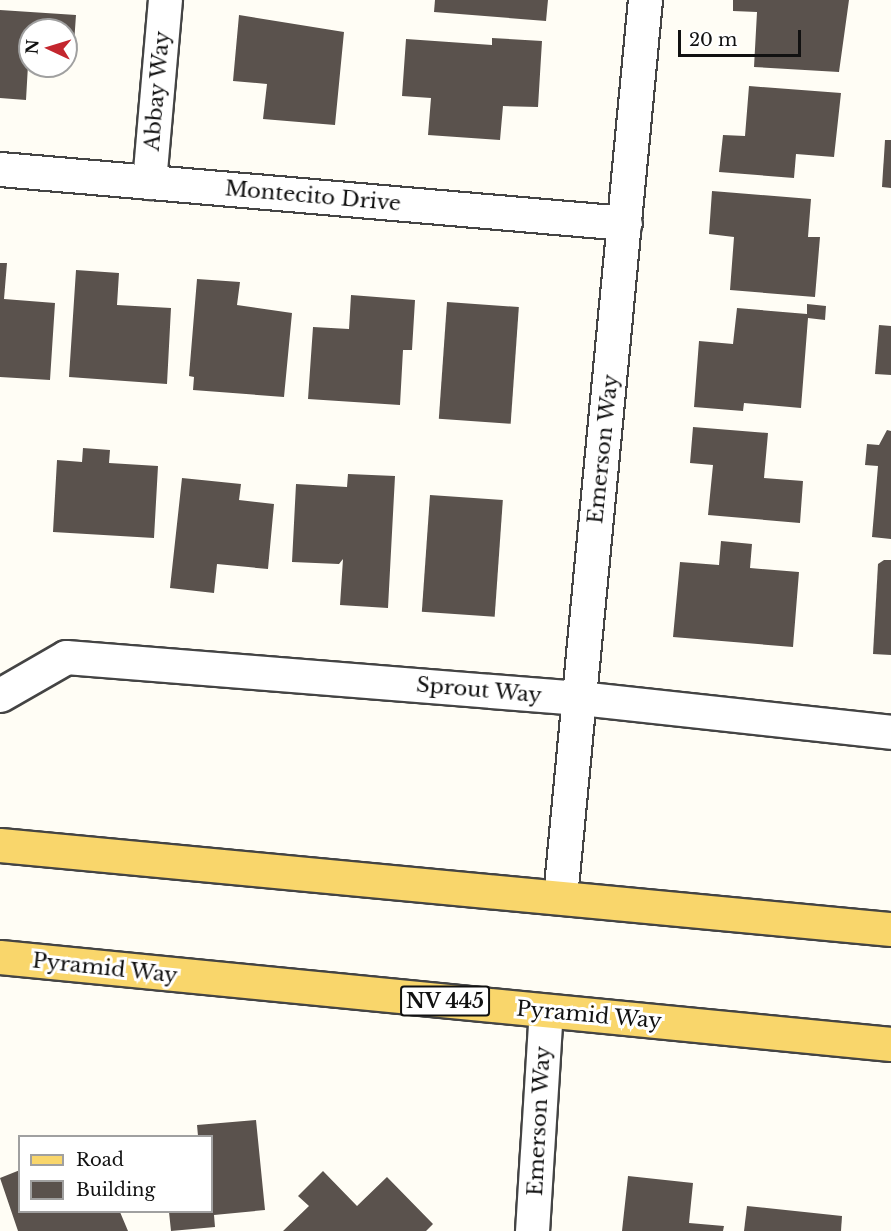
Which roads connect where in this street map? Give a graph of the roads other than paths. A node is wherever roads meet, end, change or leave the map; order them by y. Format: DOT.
graph roads {
  1 [pos="165,0"];
  2 [pos="645,0"];
  3 [pos="0,169"];
  4 [pos="149,182"];
  5 [pos="625,223"];
  6 [pos="0,695"];
  7 [pos="579,698"];
  8 [pos="891,732"];
  9 [pos="0,845"];
  10 [pos="560,897"];
  11 [pos="891,929"];
  12 [pos="0,957"];
  13 [pos="546,1011"];
  14 [pos="891,1044"];
  15 [pos="532,1231"];
  1 -- 4 [label="street, Abbay Way"];
  2 -- 5 [label="street, Emerson Way"];
  3 -- 4 [label="street, Montecito Drive"];
  4 -- 5 [label="street, Montecito Drive"];
  5 -- 7 [label="street, Emerson Way"];
  6 -- 7 [label="street, Sprout Way"];
  7 -- 8 [label="street, Sprout Way"];
  7 -- 10 [label="street, Emerson Way"];
  9 -- 10 [label="main road"];
  10 -- 11 [label="main road"];
  12 -- 13 [label="main road, Pyramid Way / NV 445"];
  13 -- 14 [label="main road, Pyramid Way / NV 445"];
  13 -- 15 [label="street, Emerson Way"];
}
